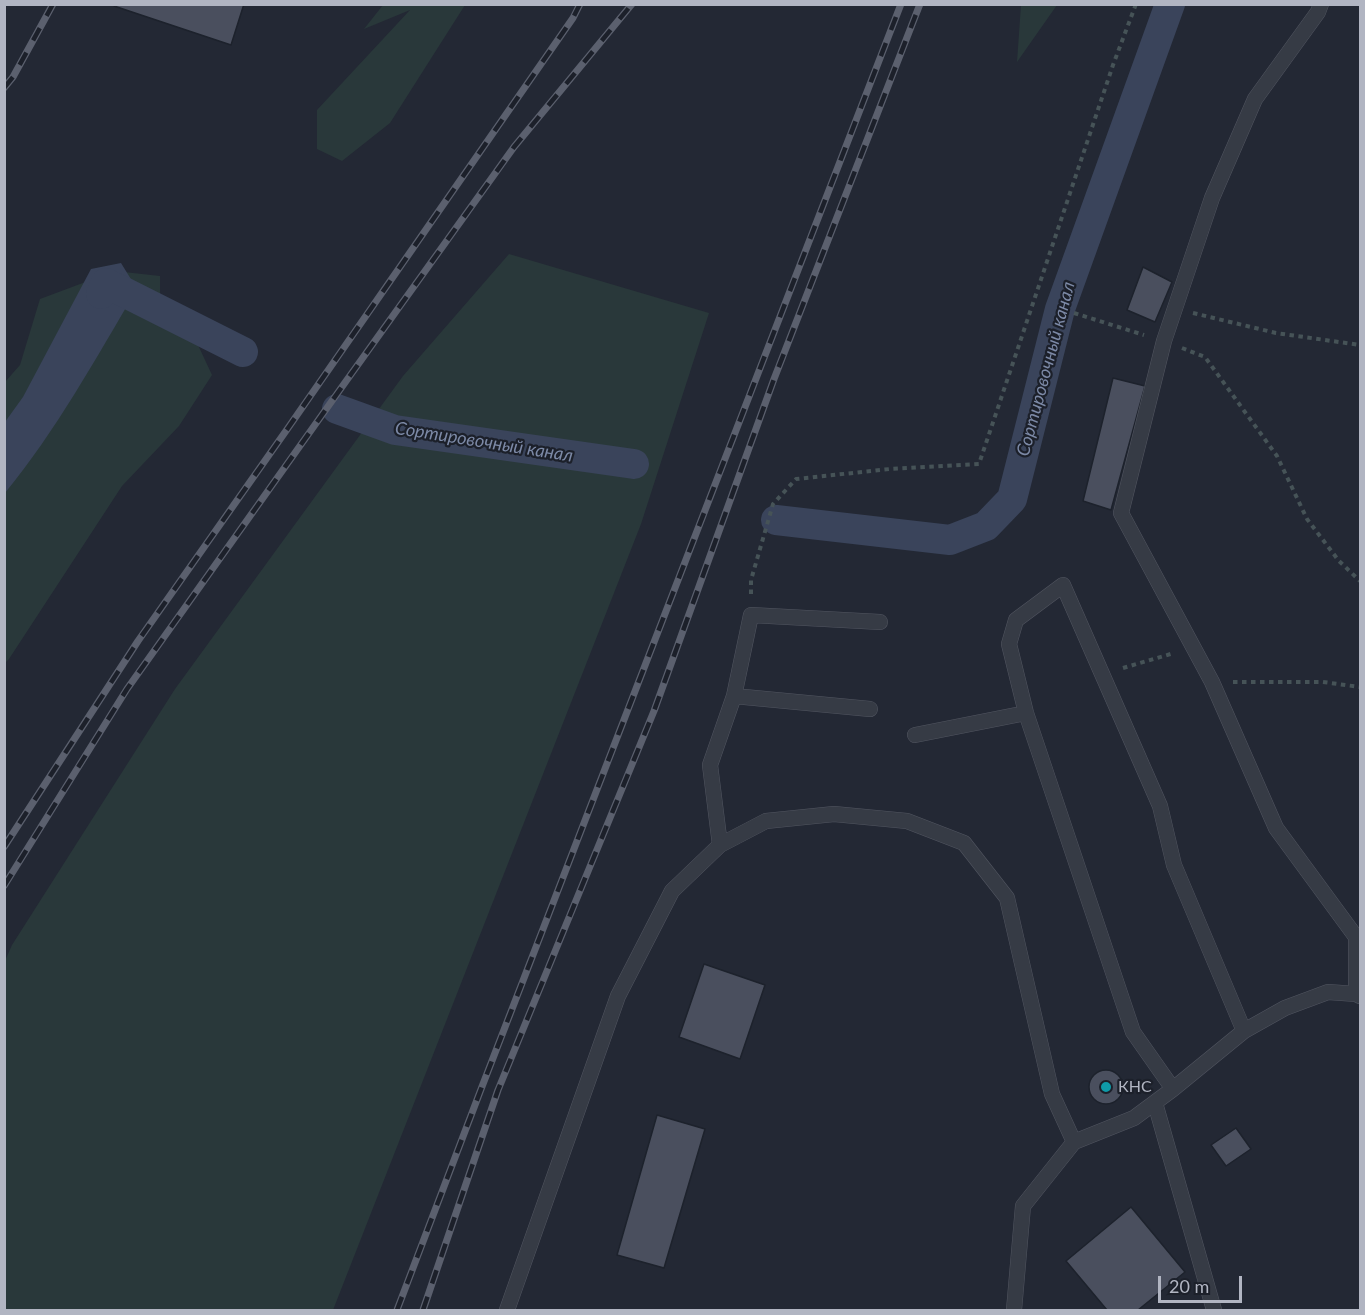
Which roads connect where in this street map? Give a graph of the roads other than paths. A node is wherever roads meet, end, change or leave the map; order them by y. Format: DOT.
graph roads {
  1 [pos="1321,4"];
  2 [pos="880,622"];
  3 [pos="734,696"];
  4 [pos="870,709"];
  5 [pos="1026,713"];
  6 [pos="915,735"];
  7 [pos="720,845"];
  8 [pos="1358,995"];
  9 [pos="1244,1031"];
  10 [pos="1173,1089"];
  11 [pos="1155,1103"];
  12 [pos="1074,1142"];
  13 [pos="507,1311"];
  14 [pos="1014,1311"];
  15 [pos="1214,1311"];
  1 -- 8 [label="lane"];
  2 -- 3 [label="lane"];
  3 -- 4 [label="lane"];
  3 -- 7 [label="lane"];
  5 -- 6 [label="lane"];
  5 -- 9 [label="lane"];
  5 -- 10 [label="lane"];
  7 -- 12 [label="lane"];
  7 -- 13 [label="lane"];
  8 -- 9 [label="lane"];
  9 -- 10 [label="lane"];
  10 -- 11 [label="lane"];
  11 -- 12 [label="lane"];
  11 -- 15 [label="lane"];
  12 -- 14 [label="lane"];
}
